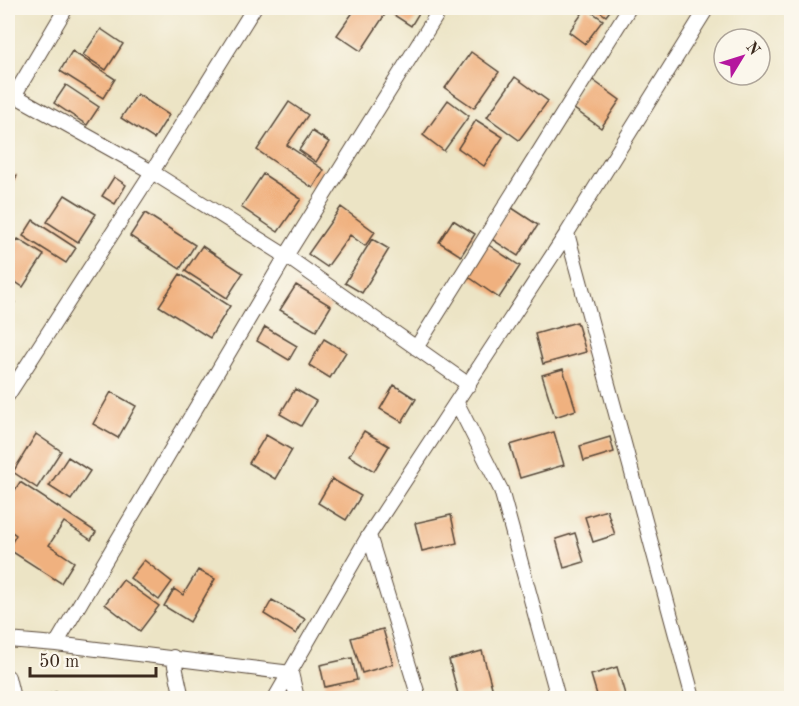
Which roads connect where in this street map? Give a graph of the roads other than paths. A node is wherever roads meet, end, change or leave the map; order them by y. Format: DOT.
graph roads {
  1 [pos="66,8"];
  2 [pos="254,8"];
  3 [pos="441,8"];
  4 [pos="629,8"];
  5 [pos="707,8"];
  6 [pos="11,101"];
  7 [pos="152,172"];
  8 [pos="567,233"];
  9 [pos="286,256"];
  10 [pos="416,348"];
  11 [pos="469,385"];
  12 [pos="8,394"];
  13 [pos="457,403"];
  14 [pos="369,535"];
  15 [pos="8,640"];
  16 [pos="56,644"];
  17 [pos="173,657"];
  18 [pos="291,673"];
  19 [pos="8,676"];
  20 [pos="13,699"];
  21 [pos="182,699"];
  22 [pos="274,699"];
  23 [pos="297,699"];
  24 [pos="419,699"];
  25 [pos="558,699"];
  26 [pos="693,699"];
  1 -- 6 [label="street"];
  2 -- 7 [label="street"];
  3 -- 9 [label="street"];
  4 -- 10 [label="street"];
  5 -- 8 [label="street"];
  6 -- 7 [label="street"];
  7 -- 9 [label="street"];
  7 -- 12 [label="street"];
  8 -- 11 [label="street"];
  8 -- 26 [label="street"];
  9 -- 10 [label="street"];
  9 -- 16 [label="street"];
  10 -- 11 [label="street"];
  11 -- 13 [label="street"];
  13 -- 14 [label="street"];
  13 -- 25 [label="street"];
  14 -- 18 [label="street"];
  14 -- 24 [label="street"];
  15 -- 16 [label="street"];
  16 -- 17 [label="street"];
  17 -- 18 [label="street"];
  17 -- 21 [label="street"];
  18 -- 22 [label="street"];
  18 -- 23 [label="street"];
  19 -- 20 [label="street"];
}
